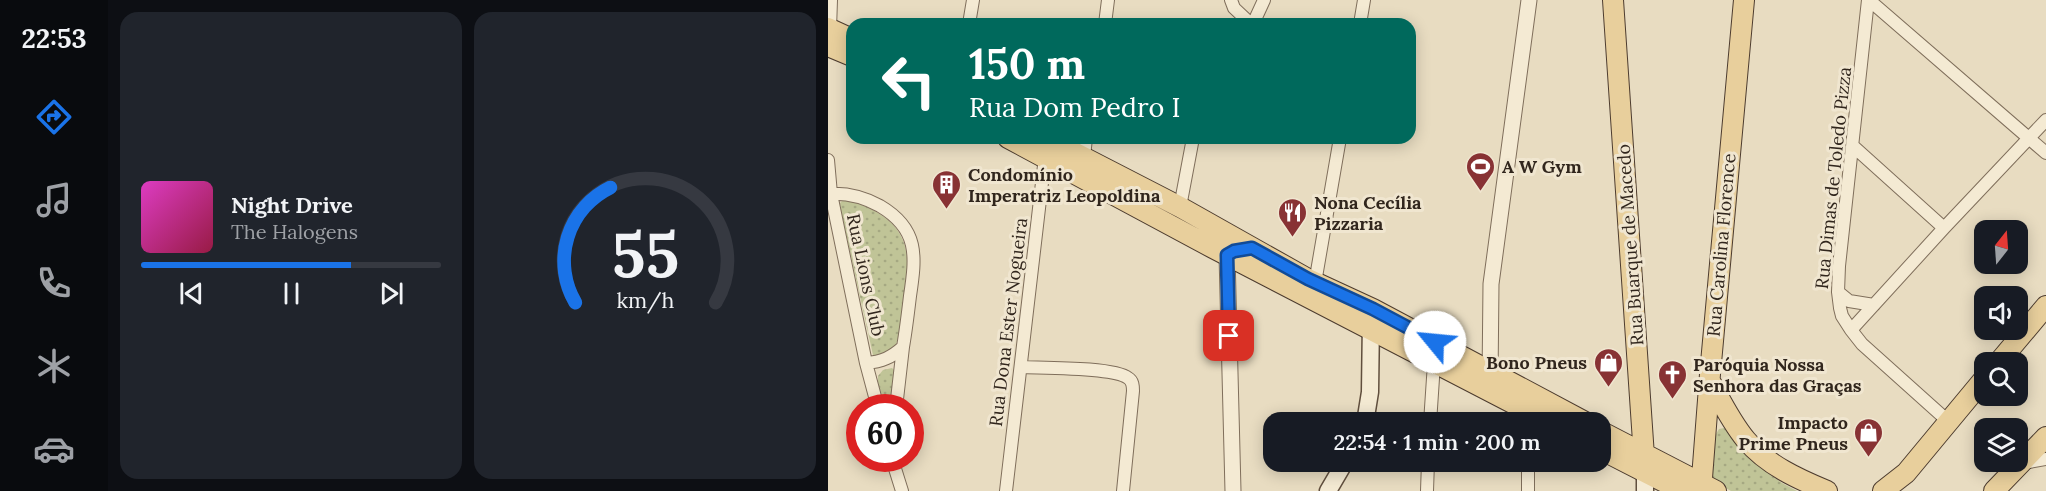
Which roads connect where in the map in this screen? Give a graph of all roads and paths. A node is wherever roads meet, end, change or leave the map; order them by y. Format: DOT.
graph roads {
  1 [pos="831,0"];
  2 [pos="973,0"];
  3 [pos="1108,0"];
  4 [pos="1231,0"];
  5 [pos="1264,0"];
  6 [pos="1364,0"];
  7 [pos="1529,0"];
  8 [pos="1613,0"];
  9 [pos="1744,0"];
  10 [pos="1869,0"];
  11 [pos="970,18"];
  12 [pos="1106,18"];
  13 [pos="1245,18"];
  14 [pos="1255,18"];
  15 [pos="1361,18"];
  16 [pos="829,34"];
  17 [pos="846,38"];
  18 [pos="846,50"];
  19 [pos="2046,120"];
  20 [pos="2029,138"];
  21 [pos="1030,144"];
  22 [pos="1192,144"];
  23 [pos="1339,144"];
  24 [pos="1085,147"];
  25 [pos="1854,147"];
  26 [pos="1045,148"];
  27 [pos="2046,153"];
  28 [pos="828,160"];
  29 [pos="831,194"];
  30 [pos="1180,207"];
  31 [pos="1944,228"];
  32 [pos="1252,248"];
  33 [pos="1227,255"];
  34 [pos="1315,283"];
  35 [pos="1838,292"];
  36 [pos="1874,305"];
  37 [pos="2046,306"];
  38 [pos="1373,309"];
  39 [pos="1370,329"];
  40 [pos="1851,330"];
  41 [pos="903,347"];
  42 [pos="2007,352"];
  43 [pos="866,363"];
  44 [pos="1434,363"];
  45 [pos="1021,367"];
  46 [pos="1490,370"];
  47 [pos="1710,381"];
  48 [pos="1974,391"];
  49 [pos="1490,392"];
  50 [pos="874,394"];
  51 [pos="898,394"];
  52 [pos="1367,412"];
  53 [pos="1431,412"];
  54 [pos="1520,412"];
  55 [pos="1567,412"];
  56 [pos="1949,422"];
  57 [pos="2046,437"];
  58 [pos="1611,441"];
  59 [pos="2028,454"];
  60 [pos="1611,455"];
  61 [pos="2046,459"];
  62 [pos="2028,462"];
  63 [pos="896,472"];
  64 [pos="1339,472"];
  65 [pos="1428,472"];
  66 [pos="1528,472"];
  67 [pos="1645,472"];
  68 [pos="2011,472"];
  69 [pos="1706,489"];
  70 [pos="902,491"];
  71 [pos="1006,491"];
  72 [pos="1123,491"];
  73 [pos="1233,491"];
  74 [pos="1328,491"];
  75 [pos="1427,491"];
  76 [pos="1528,491"];
  77 [pos="1682,491"];
  78 [pos="1827,491"];
  79 [pos="1882,491"];
  80 [pos="1994,491"];
  1 -- 16 [label="street"];
  2 -- 11 [label="street"];
  3 -- 12 [label="street"];
  4 -- 13 [label="street"];
  5 -- 14 [label="street"];
  6 -- 15 [label="street"];
  7 -- 46 [label="street"];
  8 -- 67 [label="main road, Rua Buarque de Macedo"];
  9 -- 47 [label="main road, Rua Carolina Florence"];
  10 -- 20 [label="street"];
  10 -- 25 [label="street, Rua Dimas de Toledo Pizza"];
  16 -- 17 [label="main road"];
  16 -- 18 [label="main road"];
  19 -- 20 [label="street"];
  20 -- 27 [label="street"];
  20 -- 31 [label="street"];
  21 -- 26 [label="main road"];
  22 -- 30 [label="street"];
  23 -- 34 [label="street"];
  24 -- 26 [label="main road"];
  24 -- 30 [label="main road"];
  25 -- 31 [label="street"];
  25 -- 35 [label="street, Rua Dimas de Toledo Pizza"];
  26 -- 33 [label="main road"];
  26 -- 45 [label="street, Rua Dona Ester Nogueira"];
  28 -- 29 [label="street, Rua Lions Club"];
  29 -- 41 [label="street, Rua Lions Club"];
  29 -- 43 [label="street, Rua Lions Club"];
  30 -- 32 [label="main road"];
  31 -- 36 [label="street"];
  32 -- 33 [label="main road"];
  32 -- 34 [label="main road"];
  33 -- 39 [label="main road"];
  33 -- 73 [label="street"];
  34 -- 38 [label="main road"];
  35 -- 36 [label="street"];
  35 -- 40 [label="street, Rua Dimas de Toledo Pizza"];
  36 -- 40 [label="street"];
  37 -- 42 [label="main road"];
  38 -- 39 [label="main road"];
  38 -- 46 [label="main road"];
  39 -- 44 [label="main road"];
  39 -- 52 [label="main road"];
  40 -- 56 [label="street, Rua Dimas de Toledo Pizza"];
  41 -- 43 [label="street, Rua Lions Club"];
  41 -- 51 [label="street, Rua Lions Club"];
  43 -- 50 [label="street, Rua Lions Club"];
  44 -- 49 [label="main road"];
  44 -- 53 [label="street"];
  45 -- 71 [label="street, Rua Dona Ester Nogueira"];
  45 -- 72 [label="street"];
  46 -- 49 [label="street"];
  46 -- 55 [label="main road"];
  47 -- 69 [label="main road, Rua Carolina Florence"];
  47 -- 78 [label="main road"];
  48 -- 56 [label="main road"];
  49 -- 54 [label="main road"];
  56 -- 79 [label="main road"];
  57 -- 59 [label="main road"];
  58 -- 67 [label="main road"];
  60 -- 67 [label="main road"];
  61 -- 62 [label="street"];
  63 -- 70 [label="street"];
  64 -- 74 [label="main road"];
  65 -- 75 [label="street"];
  66 -- 76 [label="street"];
  67 -- 69 [label="main road"];
  67 -- 77 [label="main road"];
  68 -- 80 [label="main road"];
}
